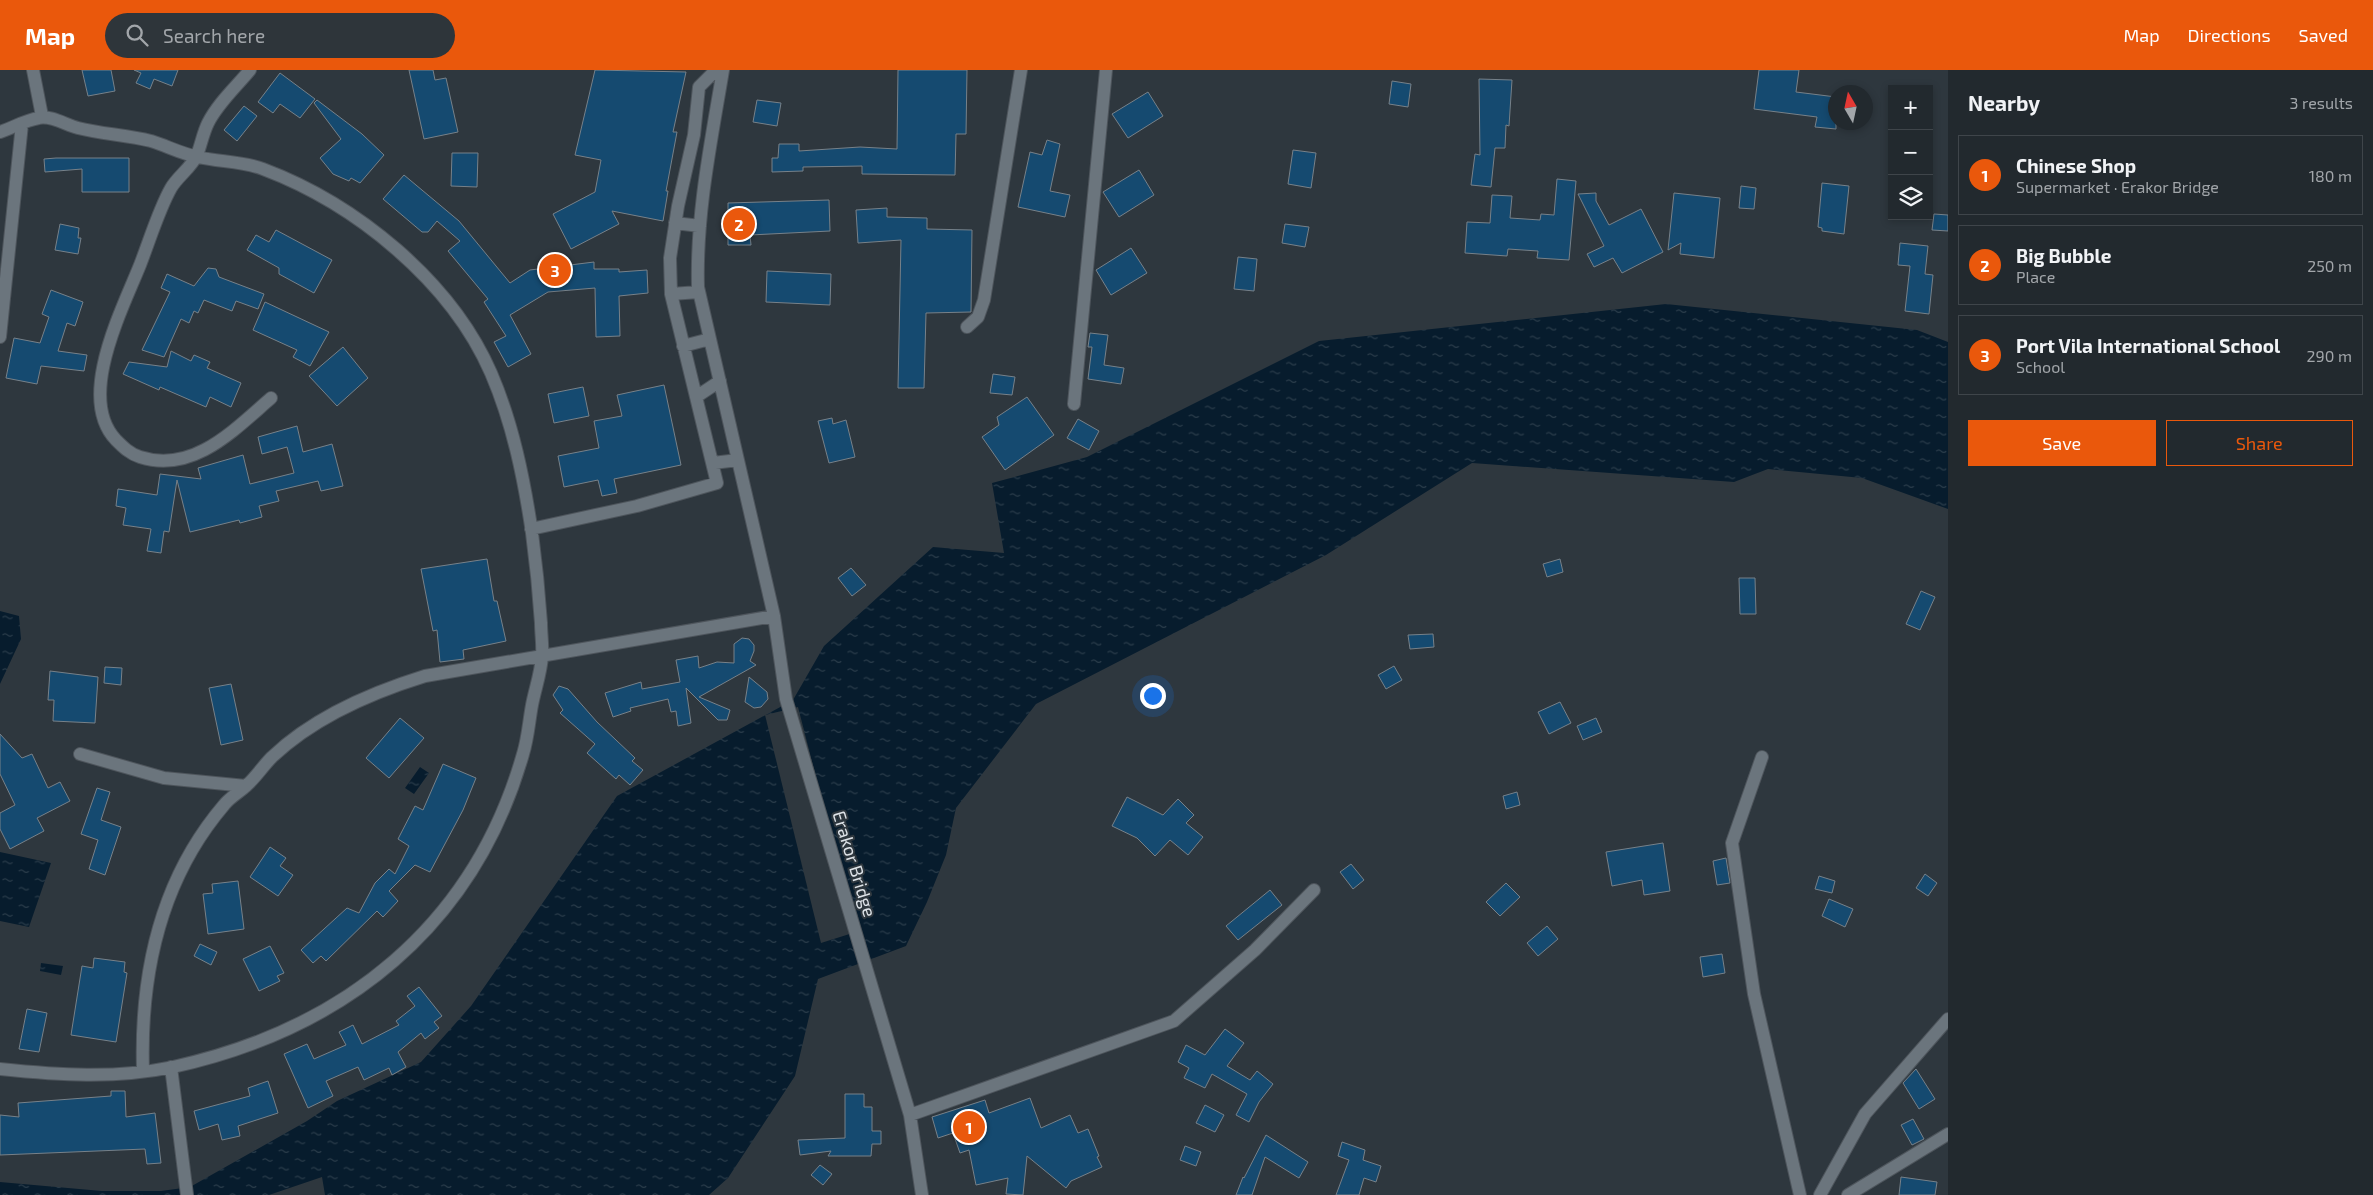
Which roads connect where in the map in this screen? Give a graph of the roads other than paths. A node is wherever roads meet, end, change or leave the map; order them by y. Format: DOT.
graph roads {
  1 [pos="33,70"];
  2 [pos="250,70"];
  3 [pos="716,70"];
  4 [pos="723,70"];
  5 [pos="1021,70"];
  6 [pos="1106,70"];
  7 [pos="42,116"];
  8 [pos="22,124"];
  9 [pos="0,132"];
  10 [pos="196,157"];
  11 [pos="675,223"];
  12 [pos="700,226"];
  13 [pos="699,292"];
  14 [pos="671,294"];
  15 [pos="967,327"];
  16 [pos="0,337"];
  17 [pos="710,339"];
  18 [pos="683,346"];
  19 [pos="720,381"];
  20 [pos="696,397"];
  21 [pos="271,398"];
  22 [pos="1074,404"];
  23 [pos="738,460"];
  24 [pos="713,463"];
  25 [pos="531,529"];
  26 [pos="774,616"];
  27 [pos="542,655"];
  28 [pos="80,754"];
  29 [pos="1762,757"];
  30 [pos="246,786"];
  31 [pos="1314,890"];
  32 [pos="1948,1018"];
  33 [pos="171,1067"];
  34 [pos="0,1069"];
  35 [pos="143,1070"];
  36 [pos="910,1116"];
  37 [pos="1948,1134"];
  38 [pos="187,1195"];
  39 [pos="922,1195"];
  40 [pos="1800,1195"];
  41 [pos="1820,1195"];
  42 [pos="1848,1195"];
  1 -- 7 [label="street"];
  2 -- 10 [label="street"];
  3 -- 11 [label="street"];
  4 -- 12 [label="street, Erakor Bridge"];
  5 -- 15 [label="street"];
  6 -- 22 [label="street"];
  7 -- 8 [label="street"];
  7 -- 10 [label="street"];
  8 -- 9 [label="street"];
  8 -- 16 [label="street"];
  10 -- 21 [label="street"];
  10 -- 25 [label="street"];
  11 -- 12 [label="street"];
  11 -- 14 [label="street"];
  12 -- 13 [label="street, Erakor Bridge"];
  13 -- 14 [label="street"];
  13 -- 17 [label="street, Erakor Bridge"];
  14 -- 18 [label="street"];
  17 -- 18 [label="street"];
  17 -- 19 [label="street, Erakor Bridge"];
  18 -- 20 [label="street"];
  19 -- 20 [label="street"];
  19 -- 23 [label="street, Erakor Bridge"];
  20 -- 24 [label="street"];
  23 -- 24 [label="street"];
  23 -- 26 [label="street, Erakor Bridge"];
  24 -- 25 [label="street"];
  25 -- 27 [label="street"];
  26 -- 27 [label="street"];
  26 -- 36 [label="street, Erakor Bridge"];
  27 -- 30 [label="street"];
  27 -- 33 [label="street"];
  28 -- 30 [label="street"];
  29 -- 40 [label="street"];
  30 -- 35 [label="street"];
  31 -- 36 [label="street"];
  32 -- 41 [label="street"];
  33 -- 35 [label="street"];
  33 -- 38 [label="street"];
  34 -- 35 [label="street"];
  36 -- 39 [label="street, Erakor Bridge"];
  37 -- 42 [label="street"];
}
